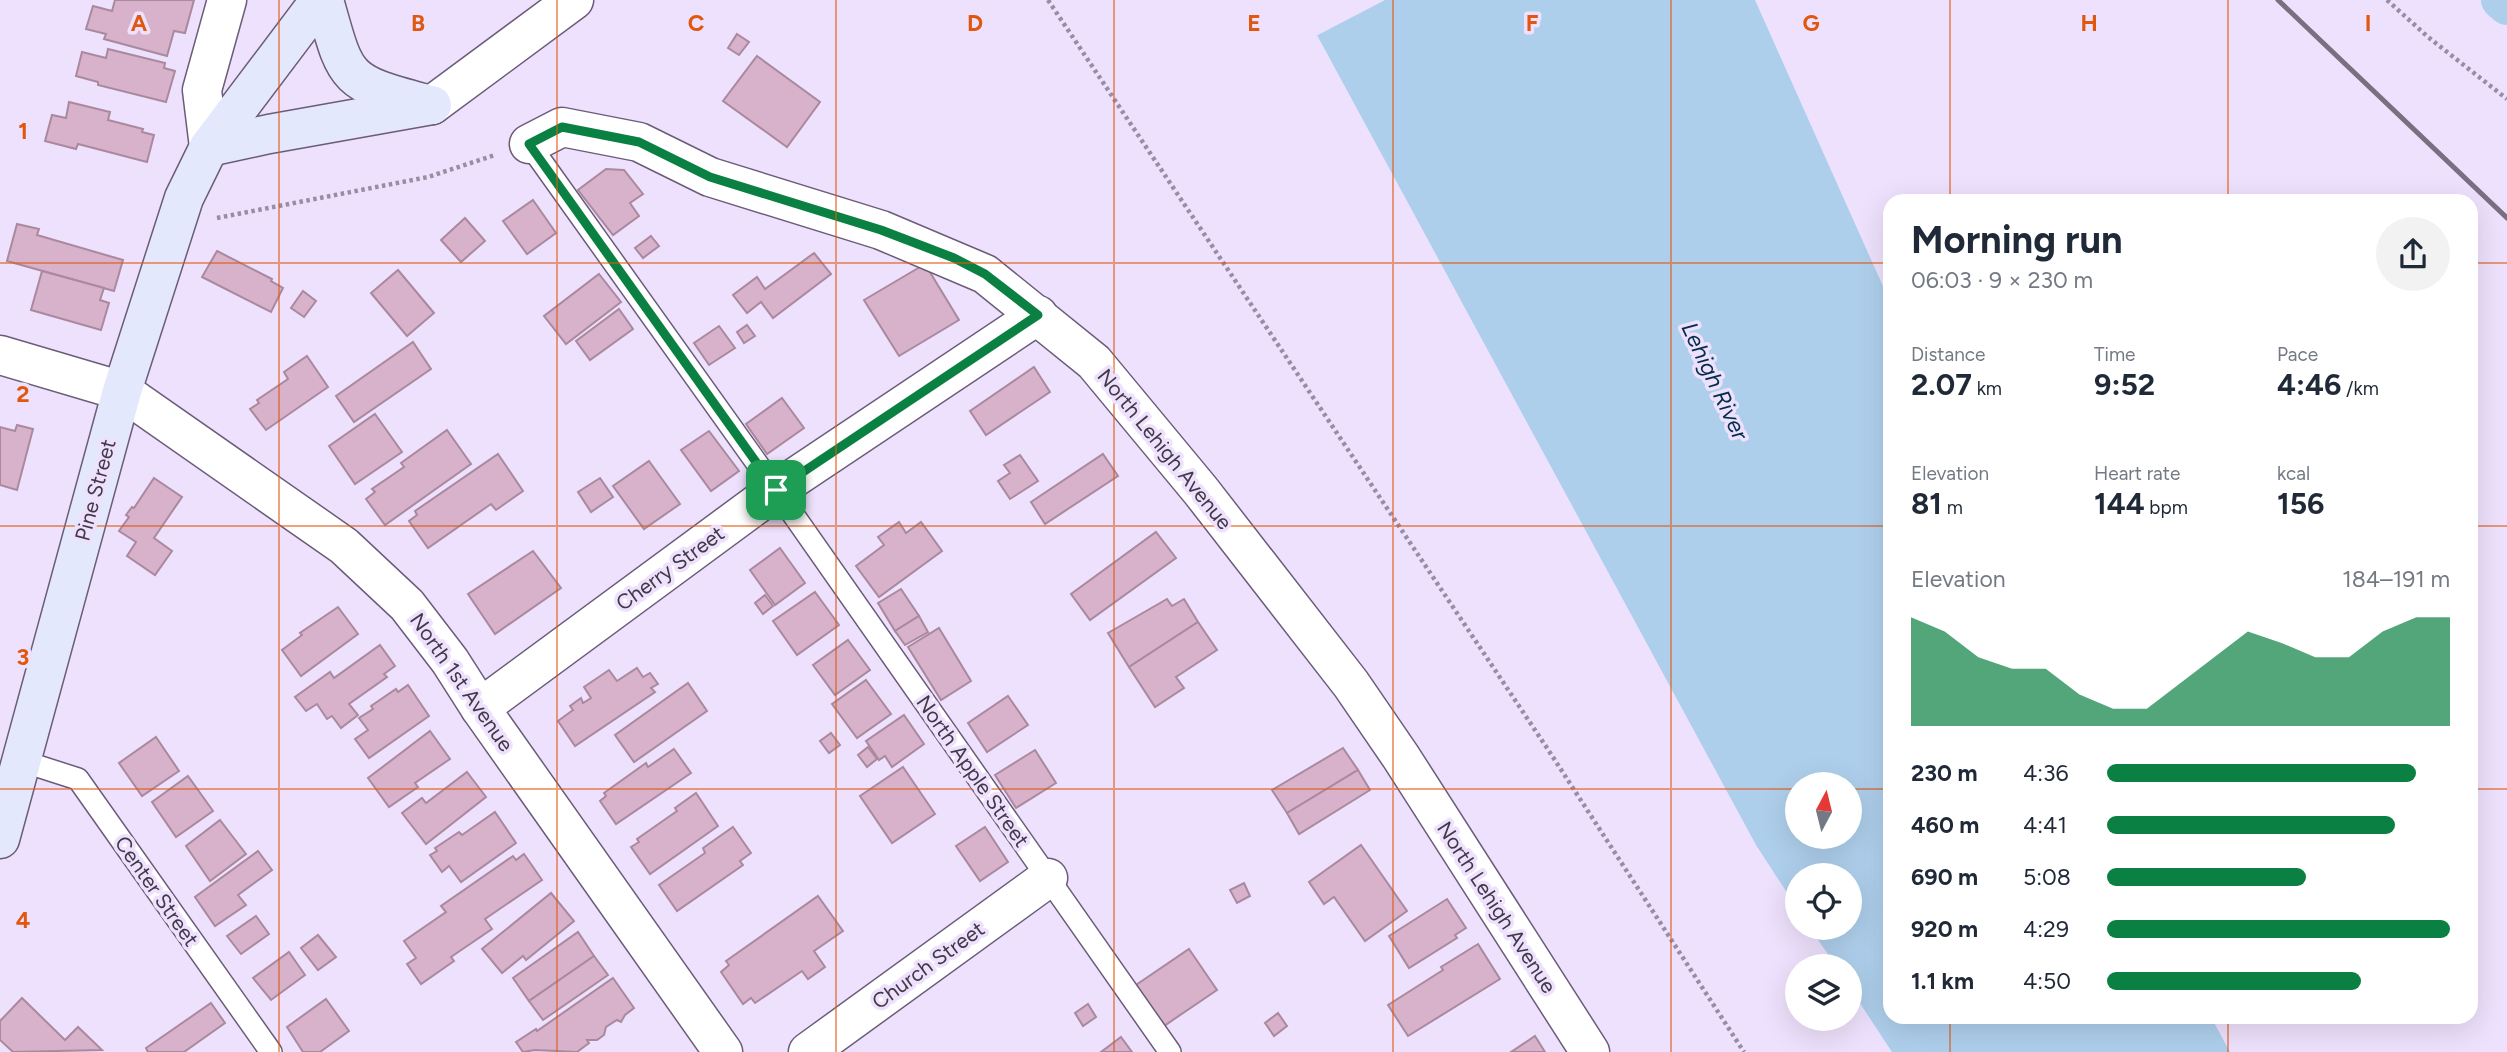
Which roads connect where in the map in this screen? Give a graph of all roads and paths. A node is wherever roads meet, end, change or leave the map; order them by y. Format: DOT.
graph roads {
  1 [pos="227,0"];
  2 [pos="322,0"];
  3 [pos="574,0"];
  4 [pos="1048,0"];
  5 [pos="2387,0"];
  6 [pos="2507,99"];
  7 [pos="432,105"];
  8 [pos="529,144"];
  9 [pos="209,147"];
  10 [pos="211,219"];
  11 [pos="1038,315"];
  12 [pos="0,355"];
  13 [pos="122,391"];
  14 [pos="776,490"];
  15 [pos="480,708"];
  16 [pos="22,761"];
  17 [pos="0,839"];
  18 [pos="1048,878"];
  19 [pos="271,1052"];
  20 [pos="723,1052"];
  21 [pos="808,1052"];
  22 [pos="1170,1052"];
  23 [pos="1590,1052"];
  24 [pos="1744,1052"];
  1 -- 9 [label="street"];
  2 -- 7 [label="main road"];
  2 -- 9 [label="main road, Pine Street"];
  3 -- 7 [label="street"];
  4 -- 24 [label="path"];
  5 -- 6 [label="path"];
  7 -- 9 [label="main road"];
  8 -- 10 [label="path"];
  8 -- 11 [label="street, North Lehigh Avenue"];
  8 -- 14 [label="lane, North Apple Street"];
  9 -- 13 [label="main road, Pine Street"];
  11 -- 14 [label="street, Cherry Street"];
  11 -- 23 [label="street, North Lehigh Avenue"];
  12 -- 13 [label="street, North 1st Avenue"];
  13 -- 15 [label="street, North 1st Avenue"];
  13 -- 16 [label="main road, Pine Street"];
  14 -- 15 [label="street, Cherry Street"];
  14 -- 18 [label="lane, North Apple Street"];
  15 -- 20 [label="street, North 1st Avenue"];
  16 -- 17 [label="main road, Pine Street"];
  16 -- 19 [label="lane, Center Street"];
  18 -- 21 [label="street, Church Street"];
  18 -- 22 [label="lane, North Apple Street"];
}
